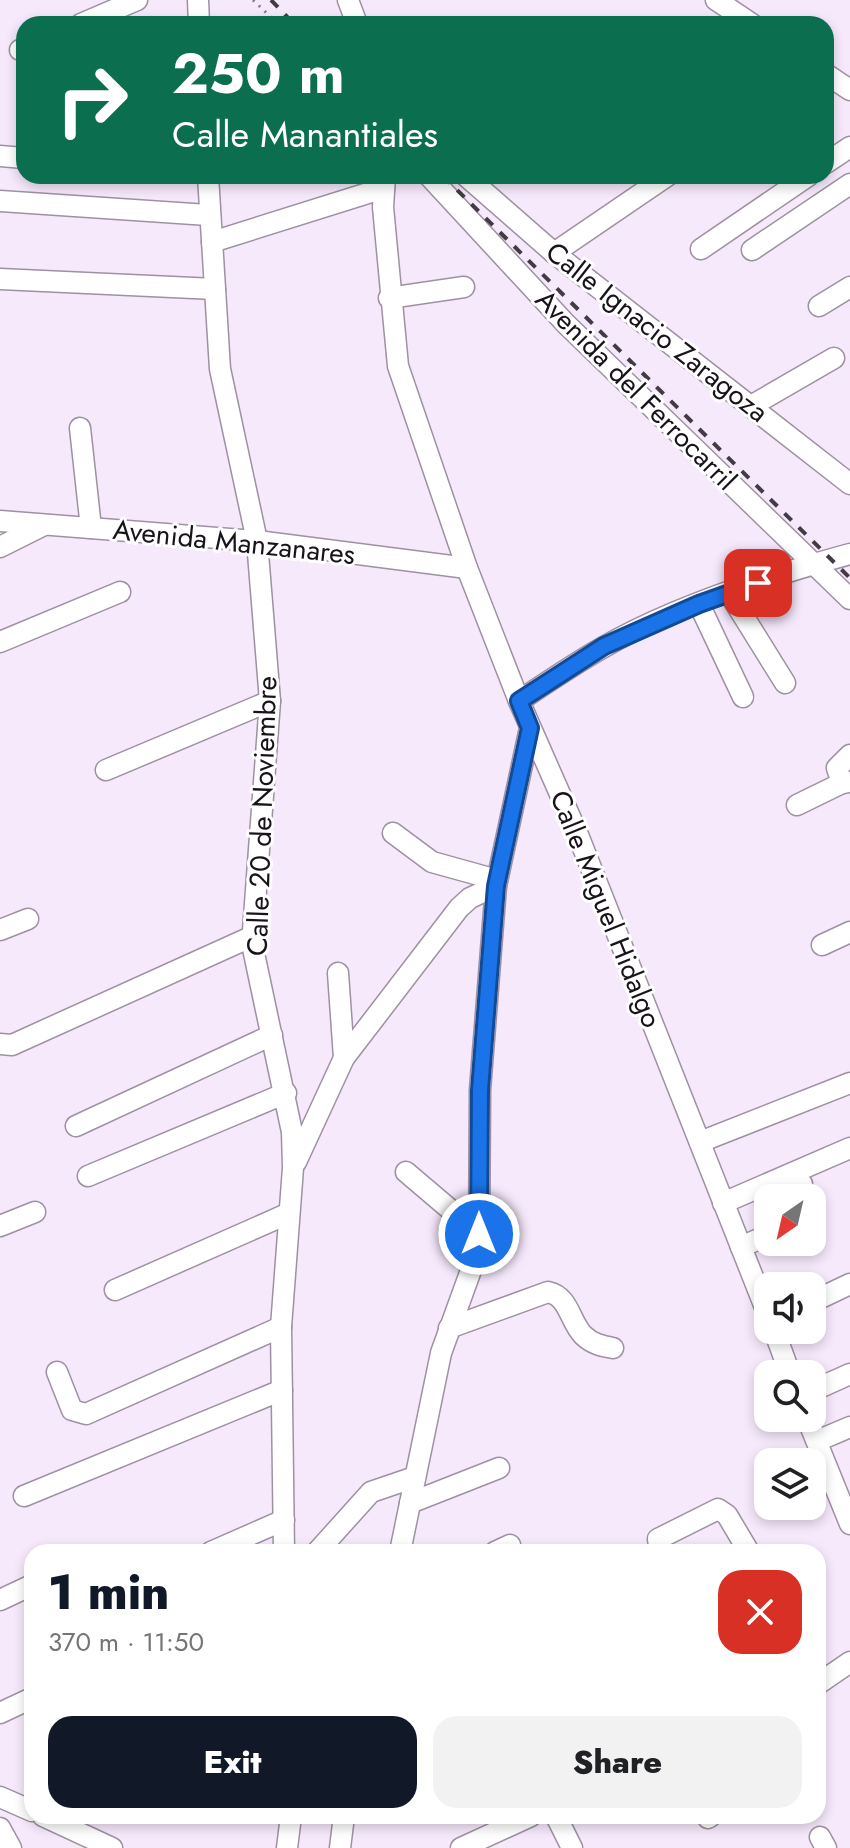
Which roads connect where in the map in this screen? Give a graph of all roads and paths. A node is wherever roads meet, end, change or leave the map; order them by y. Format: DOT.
graph roads {
  1 [pos="137,0"];
  2 [pos="253,0"];
  3 [pos="716,0"];
  4 [pos="100,16"];
  5 [pos="270,16"];
  6 [pos="740,16"];
  7 [pos="208,184"];
  8 [pos="378,184"];
  9 [pos="384,184"];
  10 [pos="436,184"];
  11 [pos="475,184"];
  12 [pos="655,184"];
  13 [pos="796,184"];
  14 [pos="850,184"];
  15 [pos="0,201"];
  16 [pos="208,215"];
  17 [pos="212,242"];
  18 [pos="701,249"];
  19 [pos="752,250"];
  20 [pos="554,253"];
  21 [pos="0,279"];
  22 [pos="464,287"];
  23 [pos="850,287"];
  24 [pos="215,289"];
  25 [pos="389,298"];
  26 [pos="819,306"];
  27 [pos="843,362"];
  28 [pos="751,406"];
  29 [pos="80,428"];
  30 [pos="850,484"];
  31 [pos="0,521"];
  32 [pos="44,525"];
  33 [pos="91,528"];
  34 [pos="257,541"];
  35 [pos="0,547"];
  36 [pos="850,554"];
  37 [pos="815,564"];
  38 [pos="467,568"];
  39 [pos="120,592"];
  40 [pos="729,593"];
  41 [pos="850,599"];
  42 [pos="699,604"];
  43 [pos="0,642"];
  44 [pos="785,683"];
  45 [pos="743,697"];
  46 [pos="270,701"];
  47 [pos="519,701"];
  48 [pos="530,728"];
  49 [pos="850,755"];
  50 [pos="106,770"];
  51 [pos="846,782"];
  52 [pos="797,805"];
  53 [pos="393,833"];
  54 [pos="497,883"];
  55 [pos="28,919"];
  56 [pos="0,930"];
  57 [pos="850,932"];
  58 [pos="253,936"];
  59 [pos="822,945"];
  60 [pos="338,973"];
  61 [pos="272,1035"];
  62 [pos="0,1044"];
  63 [pos="344,1058"];
  64 [pos="850,1083"];
  65 [pos="286,1093"];
  66 [pos="76,1126"];
  67 [pos="700,1142"];
  68 [pos="850,1148"];
  69 [pos="293,1168"];
  70 [pos="406,1172"];
  71 [pos="88,1176"];
  72 [pos="723,1203"];
  73 [pos="35,1212"];
  74 [pos="287,1214"];
  75 [pos="0,1226"];
  76 [pos="479,1234"];
  77 [pos="754,1241"];
  78 [pos="741,1247"];
  79 [pos="754,1280"];
  80 [pos="850,1284"];
  81 [pos="115,1290"];
  82 [pos="826,1295"];
  83 [pos="281,1327"];
  84 [pos="449,1328"];
  85 [pos="613,1348"];
  86 [pos="57,1372"];
  87 [pos="850,1374"];
  88 [pos="826,1385"];
  89 [pos="282,1390"];
  90 [pos="850,1427"];
  91 [pos="813,1432"];
  92 [pos="817,1441"];
  93 [pos="499,1468"];
  94 [pos="415,1477"];
  95 [pos="24,1496"];
  96 [pos="410,1503"];
  97 [pos="284,1520"];
  98 [pos="850,1524"];
  99 [pos="229,1544"];
  100 [pos="284,1544"];
  101 [pos="324,1544"];
  102 [pos="402,1544"];
  103 [pos="659,1544"];
  104 [pos="744,1544"];
  105 [pos="24,1589"];
  106 [pos="0,1600"];
  107 [pos="850,1662"];
  108 [pos="826,1677"];
  109 [pos="24,1702"];
  110 [pos="0,1713"];
  111 [pos="0,1797"];
  112 [pos="24,1808"];
  113 [pos="78,1824"];
  114 [pos="290,1824"];
  115 [pos="343,1824"];
  116 [pos="514,1824"];
  117 [pos="560,1824"];
  118 [pos="0,1828"];
  119 [pos="467,1847"];
  120 [pos="11,1848"];
  121 [pos="112,1848"];
  122 [pos="287,1848"];
  123 [pos="340,1848"];
  124 [pos="572,1848"];
  1 -- 4 [label="street"];
  2 -- 5 [label="path"];
  3 -- 6 [label="street"];
  7 -- 16 [label="street, Calle 20 de Noviembre"];
  8 -- 17 [label="street"];
  9 -- 25 [label="street, Calle Miguel Hidalgo"];
  10 -- 37 [label="street, Avenida del Ferrocarril"];
  11 -- 20 [label="street, Calle Ignacio Zaragoza"];
  12 -- 20 [label="street"];
  13 -- 18 [label="street"];
  14 -- 19 [label="street"];
  15 -- 16 [label="street"];
  16 -- 17 [label="street, Calle 20 de Noviembre"];
  17 -- 24 [label="street, Calle 20 de Noviembre"];
  20 -- 28 [label="street, Calle Ignacio Zaragoza"];
  21 -- 24 [label="street"];
  22 -- 25 [label="street"];
  23 -- 26 [label="street"];
  24 -- 34 [label="street, Calle 20 de Noviembre"];
  25 -- 38 [label="street, Calle Miguel Hidalgo"];
  27 -- 28 [label="street"];
  28 -- 30 [label="street, Calle Ignacio Zaragoza"];
  29 -- 33 [label="street"];
  31 -- 32 [label="street, Avenida Manzanares"];
  32 -- 33 [label="street, Avenida Manzanares"];
  32 -- 35 [label="street"];
  33 -- 34 [label="street, Avenida Manzanares"];
  34 -- 38 [label="street, Avenida Manzanares"];
  34 -- 46 [label="street, Calle 20 de Noviembre"];
  36 -- 37 [label="street"];
  37 -- 40 [label="street"];
  37 -- 41 [label="street, Avenida del Ferrocarril"];
  38 -- 47 [label="street, Calle Miguel Hidalgo"];
  39 -- 43 [label="street"];
  40 -- 42 [label="street"];
  40 -- 44 [label="street"];
  42 -- 45 [label="street"];
  42 -- 47 [label="street"];
  46 -- 50 [label="street"];
  46 -- 58 [label="street, Calle 20 de Noviembre"];
  47 -- 48 [label="street, Calle Miguel Hidalgo"];
  48 -- 54 [label="street"];
  48 -- 67 [label="street, Calle Miguel Hidalgo"];
  49 -- 51 [label="street"];
  51 -- 52 [label="street"];
  53 -- 54 [label="street"];
  54 -- 63 [label="street"];
  54 -- 76 [label="street"];
  55 -- 56 [label="street"];
  57 -- 59 [label="street"];
  58 -- 61 [label="street, Calle 20 de Noviembre"];
  58 -- 62 [label="street"];
  60 -- 63 [label="street"];
  61 -- 65 [label="street, Calle 20 de Noviembre"];
  61 -- 66 [label="street"];
  63 -- 69 [label="street"];
  64 -- 67 [label="street"];
  65 -- 69 [label="street, Calle 20 de Noviembre"];
  65 -- 71 [label="street"];
  67 -- 72 [label="street, Calle Miguel Hidalgo"];
  68 -- 72 [label="street"];
  69 -- 74 [label="street, Calle 20 de Noviembre"];
  70 -- 76 [label="street"];
  72 -- 78 [label="street, Calle Miguel Hidalgo"];
  73 -- 75 [label="street"];
  74 -- 81 [label="street"];
  74 -- 83 [label="street, Calle 20 de Noviembre"];
  76 -- 84 [label="street"];
  77 -- 78 [label="street"];
  78 -- 79 [label="street, Calle Miguel Hidalgo"];
  80 -- 82 [label="street"];
  83 -- 86 [label="street"];
  83 -- 89 [label="street, Calle 20 de Noviembre"];
  84 -- 85 [label="street"];
  84 -- 94 [label="street"];
  87 -- 88 [label="street"];
  89 -- 95 [label="street"];
  89 -- 97 [label="street, Calle 20 de Noviembre"];
  90 -- 92 [label="street"];
  91 -- 92 [label="street"];
  92 -- 98 [label="street"];
  93 -- 96 [label="street"];
  94 -- 96 [label="street"];
  94 -- 101 [label="street"];
  96 -- 102 [label="street"];
  97 -- 99 [label="street"];
  97 -- 100 [label="street, Calle 20 de Noviembre"];
  103 -- 104 [label="street"];
  105 -- 106 [label="street"];
  107 -- 108 [label="street"];
  109 -- 110 [label="street"];
  111 -- 112 [label="street"];
  113 -- 121 [label="street"];
  114 -- 122 [label="street"];
  115 -- 123 [label="street"];
  116 -- 119 [label="street"];
  117 -- 124 [label="street"];
  118 -- 120 [label="street"];
}
